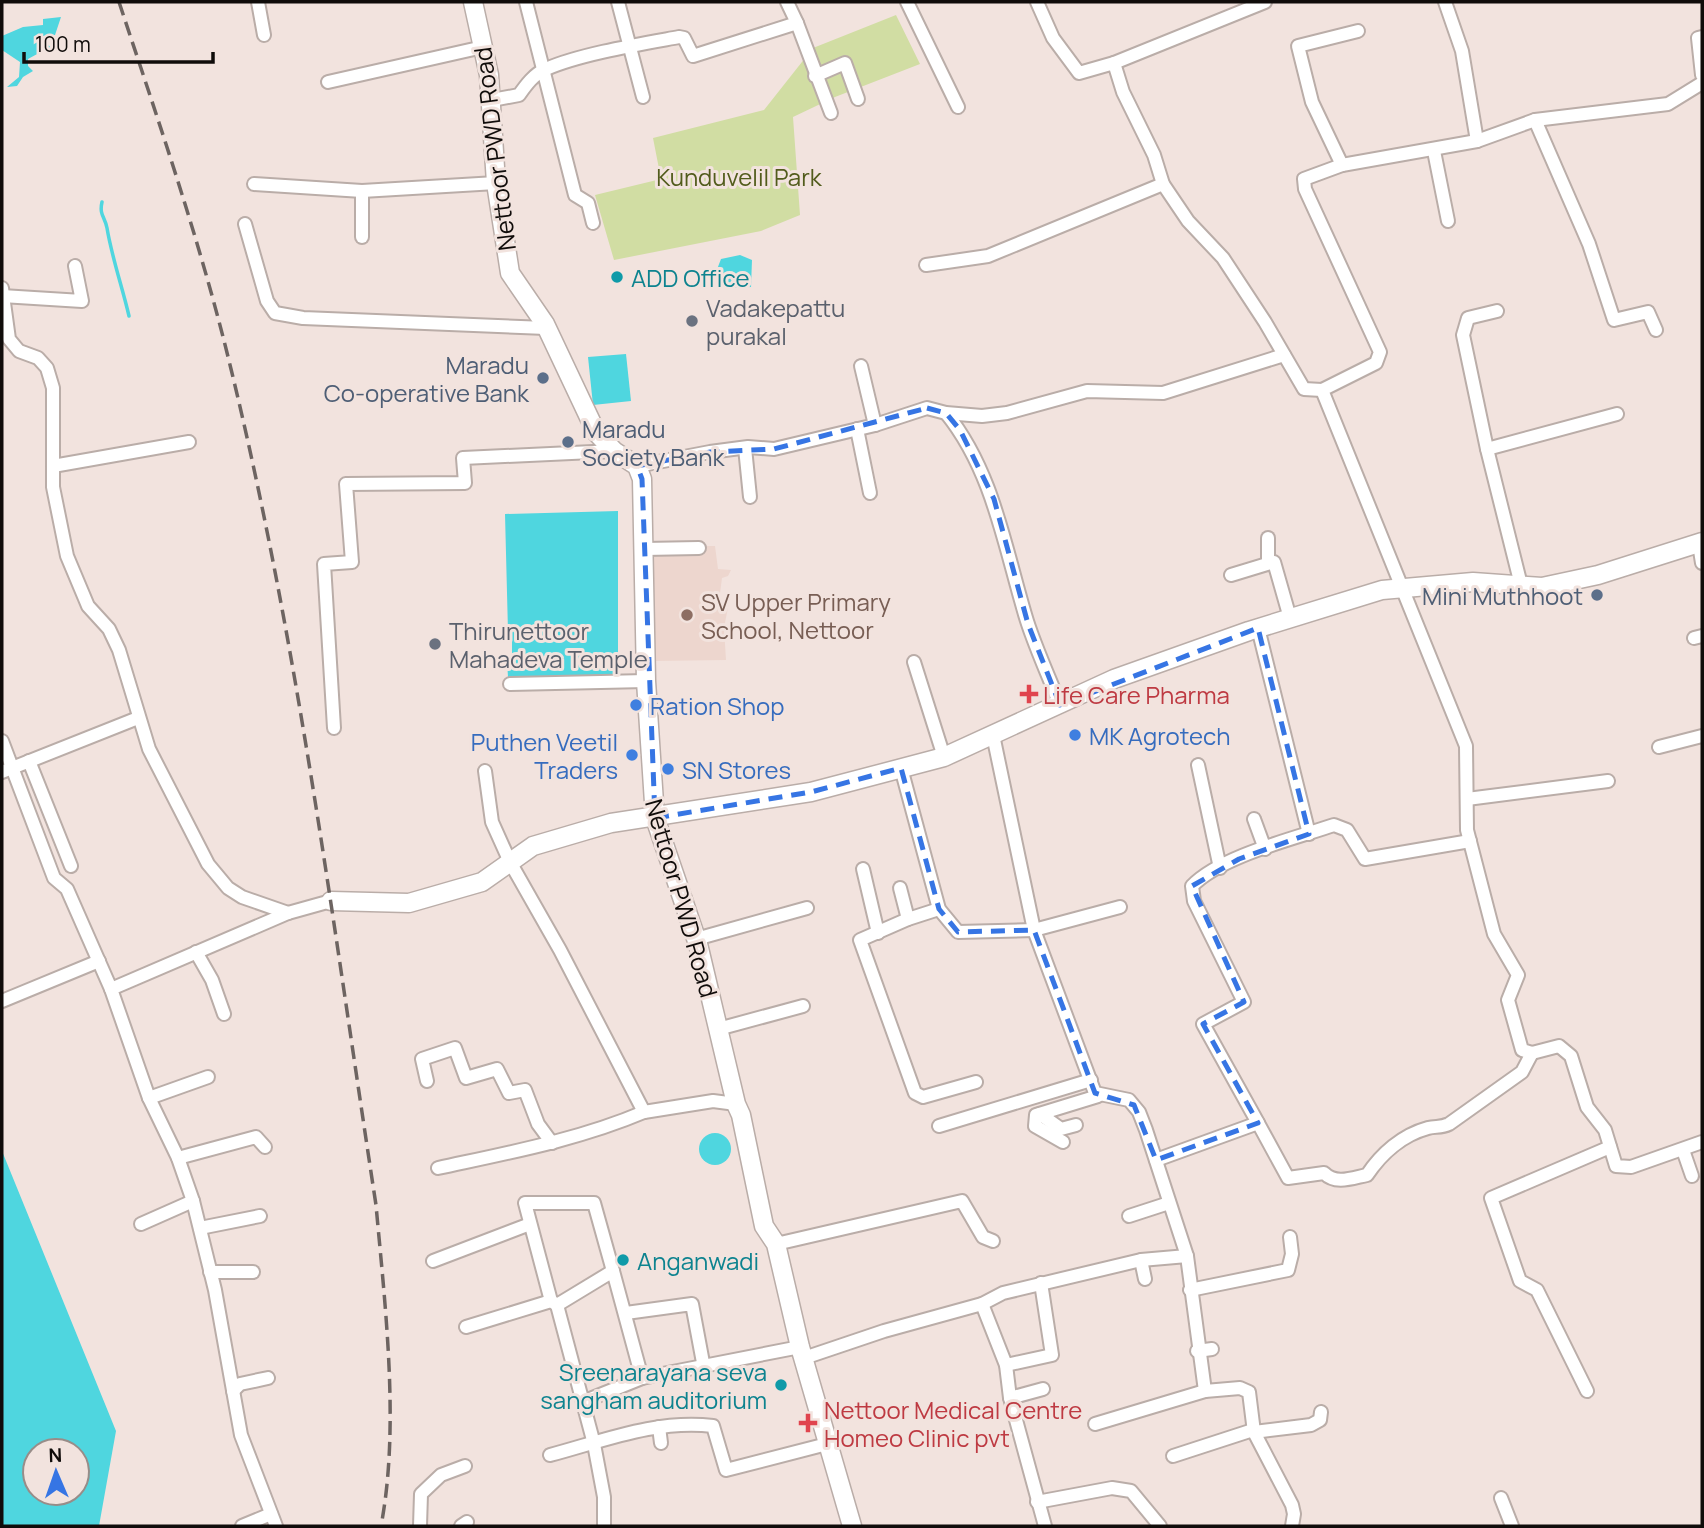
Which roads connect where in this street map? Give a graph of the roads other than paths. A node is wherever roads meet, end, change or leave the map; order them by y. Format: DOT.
graph roads {
  1 [pos="258,2"];
  2 [pos="473,2"];
  3 [pos="526,2"];
  4 [pos="618,2"];
  5 [pos="787,2"];
  6 [pos="907,2"];
  7 [pos="1037,2"];
  8 [pos="1265,2"];
  9 [pos="1445,2"];
  10 [pos="797,23"];
  11 [pos="1358,31"];
  12 [pos="264,35"];
  13 [pos="1702,37"];
  14 [pos="483,47"];
  15 [pos="630,47"];
  16 [pos="1114,63"];
  17 [pos="544,70"];
  18 [pos="1702,75"];
  19 [pos="815,76"];
  20 [pos="328,82"];
  21 [pos="1702,83"];
  22 [pos="643,97"];
  23 [pos="858,99"];
  24 [pos="492,100"];
  25 [pos="958,107"];
  26 [pos="831,113"];
  27 [pos="1535,120"];
  28 [pos="1477,141"];
  29 [pos="1434,151"];
  30 [pos="1342,165"];
  31 [pos="496,183"];
  32 [pos="254,184"];
  33 [pos="1163,184"];
  34 [pos="362,191"];
  35 [pos="1448,221"];
  36 [pos="593,223"];
  37 [pos="245,224"];
  38 [pos="362,237"];
  39 [pos="926,265"];
  40 [pos="75,266"];
  41 [pos="2,293"];
  42 [pos="1497,312"];
  43 [pos="546,328"];
  44 [pos="1656,330"];
  45 [pos="1284,355"];
  46 [pos="861,366"];
  47 [pos="1322,390"];
  48 [pos="946,413"];
  49 [pos="1617,414"];
  50 [pos="875,425"];
  51 [pos="856,429"];
  52 [pos="189,442"];
  53 [pos="745,448"];
  54 [pos="1487,449"];
  55 [pos="614,452"];
  56 [pos="637,466"];
  57 [pos="52,467"];
  58 [pos="870,493"];
  59 [pos="750,497"];
  60 [pos="1268,538"];
  61 [pos="1700,543"];
  62 [pos="699,548"];
  63 [pos="644,549"];
  64 [pos="1268,563"];
  65 [pos="1702,563"];
  66 [pos="1231,575"];
  67 [pos="1521,585"];
  68 [pos="1402,588"];
  69 [pos="1290,618"];
  70 [pos="1258,628"];
  71 [pos="914,662"];
  72 [pos="646,681"];
  73 [pos="509,684"];
  74 [pos="1060,705"];
  75 [pos="138,718"];
  76 [pos="334,728"];
  77 [pos="993,735"];
  78 [pos="1702,736"];
  79 [pos="2,741"];
  80 [pos="1659,747"];
  81 [pos="944,757"];
  82 [pos="29,761"];
  83 [pos="1198,765"];
  84 [pos="901,768"];
  85 [pos="7,770"];
  86 [pos="485,771"];
  87 [pos="1608,781"];
  88 [pos="1467,799"];
  89 [pos="655,818"];
  90 [pos="1254,819"];
  91 [pos="1309,834"];
  92 [pos="1470,841"];
  93 [pos="1265,849"];
  94 [pos="509,862"];
  95 [pos="71,866"];
  96 [pos="1220,868"];
  97 [pos="863,869"];
  98 [pos="900,888"];
  99 [pos="331,901"];
  100 [pos="1120,907"];
  101 [pos="807,908"];
  102 [pos="939,909"];
  103 [pos="288,913"];
  104 [pos="908,919"];
  105 [pos="1034,930"];
  106 [pos="878,933"];
  107 [pos="696,939"];
  108 [pos="196,952"];
  109 [pos="99,961"];
  110 [pos="111,989"];
  111 [pos="2,1001"];
  112 [pos="803,1006"];
  113 [pos="224,1014"];
  114 [pos="718,1029"];
  115 [pos="1532,1053"];
  116 [pos="208,1077"];
  117 [pos="1091,1080"];
  118 [pos="427,1082"];
  119 [pos="976,1082"];
  120 [pos="1098,1096"];
  121 [pos="149,1098"];
  122 [pos="736,1104"];
  123 [pos="644,1112"];
  124 [pos="1040,1114"];
  125 [pos="1258,1124"];
  126 [pos="1076,1125"];
  127 [pos="939,1126"];
  128 [pos="1063,1142"];
  129 [pos="1702,1142"];
  130 [pos="552,1143"];
  131 [pos="265,1147"];
  132 [pos="1610,1147"];
  133 [pos="1683,1150"];
  134 [pos="178,1158"];
  135 [pos="1157,1160"];
  136 [pos="438,1168"];
  137 [pos="1692,1176"];
  138 [pos="193,1201"];
  139 [pos="1169,1203"];
  140 [pos="260,1216"];
  141 [pos="1129,1216"];
  142 [pos="141,1224"];
  143 [pos="530,1224"];
  144 [pos="200,1228"];
  145 [pos="1290,1237"];
  146 [pos="993,1241"];
  147 [pos="776,1244"];
  148 [pos="1186,1256"];
  149 [pos="1141,1260"];
  150 [pos="433,1261"];
  151 [pos="613,1271"];
  152 [pos="210,1272"];
  153 [pos="253,1272"];
  154 [pos="1145,1279"];
  155 [pos="1041,1283"];
  156 [pos="1191,1290"];
  157 [pos="554,1303"];
  158 [pos="982,1304"];
  159 [pos="626,1313"];
  160 [pos="467,1327"];
  161 [pos="1212,1349"];
  162 [pos="1197,1351"];
  163 [pos="802,1352"];
  164 [pos="1006,1365"];
  165 [pos="704,1368"];
  166 [pos="268,1378"];
  167 [pos="642,1378"];
  168 [pos="1043,1389"];
  169 [pos="233,1391"];
  170 [pos="1205,1391"];
  171 [pos="1587,1391"];
  172 [pos="1010,1398"];
  173 [pos="585,1401"];
  174 [pos="1321,1412"];
  175 [pos="1096,1424"];
  176 [pos="659,1427"];
  177 [pos="1253,1431"];
  178 [pos="661,1443"];
  179 [pos="594,1444"];
  180 [pos="827,1444"];
  181 [pos="550,1455"];
  182 [pos="1173,1455"];
  183 [pos="465,1466"];
  184 [pos="1501,1498"];
  185 [pos="1037,1502"];
  186 [pos="273,1520"];
  187 [pos="242,1526"];
  188 [pos="420,1526"];
  189 [pos="604,1526"];
  190 [pos="852,1526"];
  191 [pos="1045,1526"];
  192 [pos="1160,1526"];
  193 [pos="1292,1526"];
  194 [pos="1512,1526"];
  1 -- 12 [label="street"];
  2 -- 14 [label="street, Nettoor PWD Road"];
  3 -- 17 [label="street"];
  4 -- 15 [label="street"];
  5 -- 10 [label="street"];
  6 -- 25 [label="street"];
  7 -- 16 [label="street"];
  8 -- 16 [label="street"];
  9 -- 28 [label="street"];
  10 -- 15 [label="street"];
  10 -- 19 [label="street"];
  11 -- 30 [label="street"];
  13 -- 18 [label="street"];
  14 -- 20 [label="street"];
  14 -- 24 [label="street, Nettoor PWD Road"];
  15 -- 17 [label="street"];
  15 -- 22 [label="street"];
  16 -- 33 [label="street"];
  17 -- 24 [label="street"];
  17 -- 36 [label="street"];
  19 -- 23 [label="street"];
  19 -- 26 [label="street"];
  21 -- 27 [label="street"];
  24 -- 31 [label="street, Nettoor PWD Road"];
  27 -- 28 [label="street"];
  27 -- 44 [label="street"];
  28 -- 29 [label="street"];
  29 -- 30 [label="street"];
  29 -- 35 [label="street"];
  30 -- 47 [label="street"];
  31 -- 34 [label="street"];
  31 -- 43 [label="street, Nettoor PWD Road"];
  32 -- 34 [label="street"];
  33 -- 39 [label="street"];
  33 -- 45 [label="street"];
  34 -- 38 [label="street"];
  37 -- 43 [label="street"];
  40 -- 41 [label="street"];
  41 -- 57 [label="street"];
  42 -- 54 [label="street"];
  43 -- 55 [label="street, Nettoor PWD Road"];
  45 -- 47 [label="street"];
  45 -- 48 [label="street"];
  46 -- 50 [label="street"];
  47 -- 68 [label="street"];
  48 -- 50 [label="street"];
  48 -- 74 [label="street"];
  49 -- 54 [label="street"];
  50 -- 51 [label="street"];
  51 -- 53 [label="street"];
  51 -- 58 [label="street"];
  52 -- 57 [label="street"];
  53 -- 56 [label="street"];
  53 -- 59 [label="street"];
  54 -- 67 [label="street"];
  55 -- 56 [label="street, Nettoor PWD Road"];
  55 -- 76 [label="street"];
  56 -- 63 [label="street, Nettoor PWD Road"];
  57 -- 75 [label="street"];
  60 -- 64 [label="street"];
  61 -- 65 [label="street"];
  61 -- 67 [label="street"];
  62 -- 63 [label="street"];
  63 -- 72 [label="street, Nettoor PWD Road"];
  64 -- 66 [label="street"];
  64 -- 69 [label="street"];
  67 -- 68 [label="street"];
  68 -- 69 [label="street"];
  68 -- 88 [label="street"];
  69 -- 70 [label="street"];
  70 -- 74 [label="street"];
  70 -- 91 [label="street"];
  71 -- 81 [label="street"];
  72 -- 73 [label="street"];
  72 -- 89 [label="street, Nettoor PWD Road"];
  74 -- 77 [label="street"];
  75 -- 82 [label="street"];
  75 -- 103 [label="street"];
  77 -- 81 [label="street"];
  77 -- 105 [label="street"];
  78 -- 80 [label="street"];
  79 -- 85 [label="street"];
  81 -- 84 [label="street"];
  82 -- 85 [label="street"];
  82 -- 95 [label="street"];
  83 -- 96 [label="street"];
  84 -- 89 [label="street"];
  84 -- 102 [label="street"];
  85 -- 109 [label="street"];
  86 -- 94 [label="street"];
  87 -- 88 [label="street"];
  88 -- 92 [label="street"];
  89 -- 94 [label="street"];
  89 -- 107 [label="street, Nettoor PWD Road"];
  90 -- 93 [label="street"];
  91 -- 92 [label="street"];
  91 -- 93 [label="street"];
  92 -- 115 [label="street"];
  93 -- 96 [label="street"];
  94 -- 99 [label="street"];
  94 -- 123 [label="street"];
  96 -- 125 [label="street"];
  97 -- 106 [label="street"];
  98 -- 104 [label="street"];
  99 -- 103 [label="street"];
  100 -- 105 [label="street"];
  101 -- 107 [label="street"];
  102 -- 104 [label="street"];
  102 -- 105 [label="street"];
  103 -- 108 [label="street"];
  104 -- 106 [label="street"];
  105 -- 117 [label="street"];
  106 -- 119 [label="street"];
  107 -- 114 [label="street, Nettoor PWD Road"];
  108 -- 110 [label="street"];
  108 -- 113 [label="street"];
  109 -- 110 [label="street"];
  109 -- 111 [label="street"];
  110 -- 121 [label="street"];
  112 -- 114 [label="street"];
  114 -- 122 [label="street, Nettoor PWD Road"];
  115 -- 125 [label="street"];
  115 -- 132 [label="street"];
  116 -- 121 [label="street"];
  117 -- 120 [label="street"];
  117 -- 127 [label="street"];
  118 -- 130 [label="street"];
  120 -- 124 [label="street"];
  120 -- 135 [label="street"];
  121 -- 134 [label="street"];
  122 -- 123 [label="street"];
  122 -- 147 [label="street, Nettoor PWD Road"];
  123 -- 130 [label="street"];
  124 -- 126 [label="street"];
  124 -- 128 [label="street"];
  125 -- 135 [label="street"];
  129 -- 133 [label="street"];
  130 -- 136 [label="street"];
  131 -- 134 [label="street"];
  132 -- 133 [label="street"];
  132 -- 171 [label="street"];
  133 -- 137 [label="street"];
  134 -- 138 [label="street"];
  135 -- 139 [label="street"];
  138 -- 142 [label="street"];
  138 -- 144 [label="street"];
  139 -- 141 [label="street"];
  139 -- 148 [label="street"];
  140 -- 144 [label="street"];
  143 -- 150 [label="street"];
  143 -- 151 [label="street"];
  143 -- 157 [label="street"];
  144 -- 152 [label="street"];
  145 -- 156 [label="street"];
  146 -- 147 [label="street"];
  147 -- 163 [label="street, Nettoor PWD Road"];
  148 -- 149 [label="street"];
  148 -- 156 [label="street"];
  149 -- 154 [label="street"];
  149 -- 155 [label="street"];
  151 -- 157 [label="street"];
  151 -- 159 [label="street"];
  152 -- 153 [label="street"];
  152 -- 169 [label="street"];
  155 -- 158 [label="street"];
  155 -- 164 [label="street"];
  156 -- 162 [label="street"];
  157 -- 160 [label="street"];
  157 -- 173 [label="street"];
  158 -- 163 [label="street"];
  158 -- 164 [label="street"];
  159 -- 165 [label="street"];
  159 -- 167 [label="street"];
  161 -- 162 [label="street"];
  162 -- 170 [label="street"];
  163 -- 165 [label="street"];
  163 -- 180 [label="street, Nettoor PWD Road"];
  164 -- 172 [label="street"];
  165 -- 167 [label="street"];
  166 -- 169 [label="street"];
  167 -- 173 [label="street"];
  168 -- 172 [label="street"];
  169 -- 186 [label="street"];
  170 -- 175 [label="street"];
  170 -- 177 [label="street"];
  172 -- 185 [label="street"];
  173 -- 179 [label="street"];
  174 -- 177 [label="street"];
  176 -- 178 [label="street"];
  176 -- 179 [label="street"];
  176 -- 180 [label="street"];
  177 -- 182 [label="street"];
  177 -- 193 [label="street"];
  179 -- 181 [label="street"];
  179 -- 189 [label="street"];
  180 -- 190 [label="street, Nettoor PWD Road"];
  183 -- 188 [label="street"];
  184 -- 194 [label="street"];
  185 -- 191 [label="street"];
  185 -- 192 [label="street"];
  186 -- 187 [label="street"];
}
